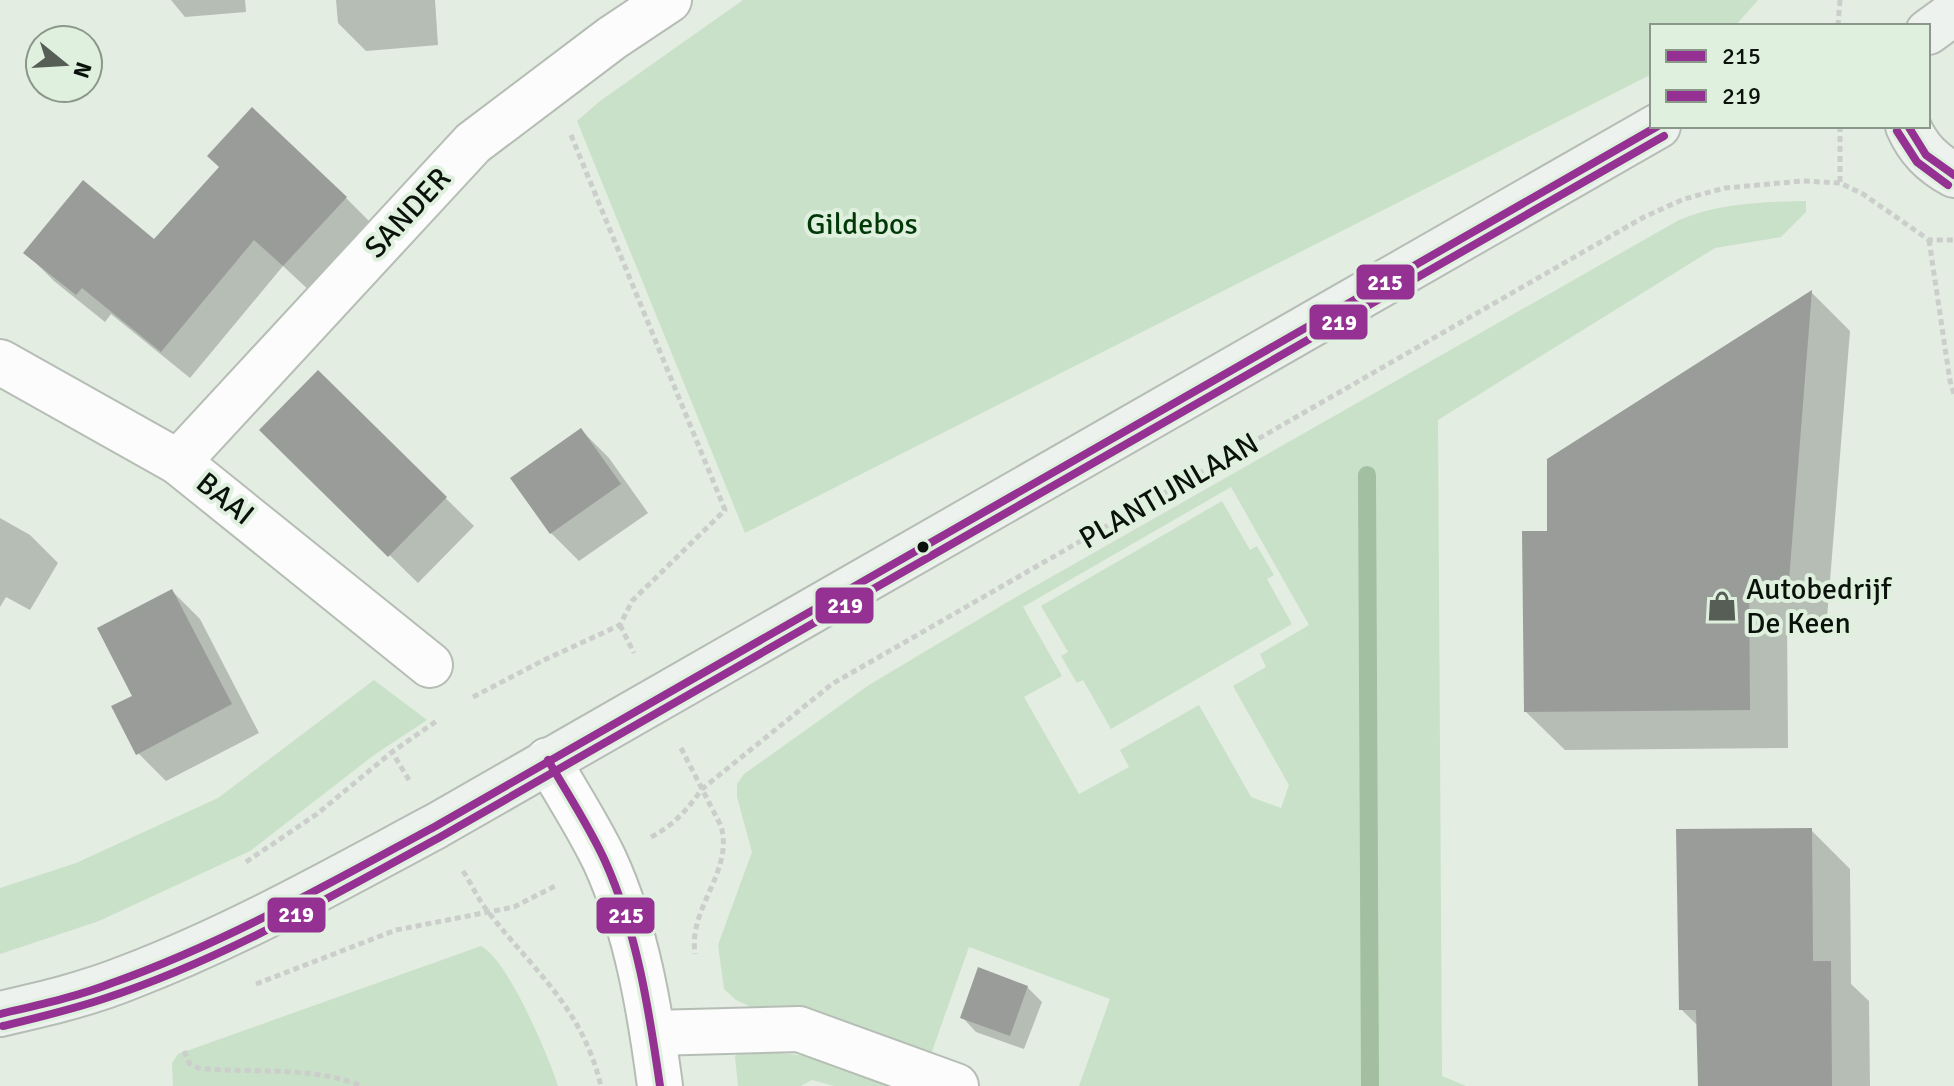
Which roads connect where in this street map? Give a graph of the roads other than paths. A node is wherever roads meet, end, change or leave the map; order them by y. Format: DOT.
graph roads {
  1 [pos="669,0"];
  2 [pos="1954,13"];
  3 [pos="608,19"];
  4 [pos="1930,31"];
  5 [pos="1654,128"];
  6 [pos="1909,128"];
  7 [pos="1954,175"];
  8 [pos="0,362"];
  9 [pos="178,462"];
  10 [pos="430,665"];
  11 [pos="548,760"];
  12 [pos="0,1014"];
  13 [pos="653,1033"];
  14 [pos="660,1086"];
  15 [pos="956,1086"];
  1 -- 3 [label="street, SANDER"];
  2 -- 4 [label="main road"];
  3 -- 9 [label="street, SANDER"];
  5 -- 11 [label="main road"];
  6 -- 7 [label="main road"];
  8 -- 9 [label="street, BAAI"];
  9 -- 10 [label="street, BAAI"];
  11 -- 12 [label="main road"];
  11 -- 13 [label="street"];
  13 -- 14 [label="street"];
  13 -- 15 [label="street"];
}
